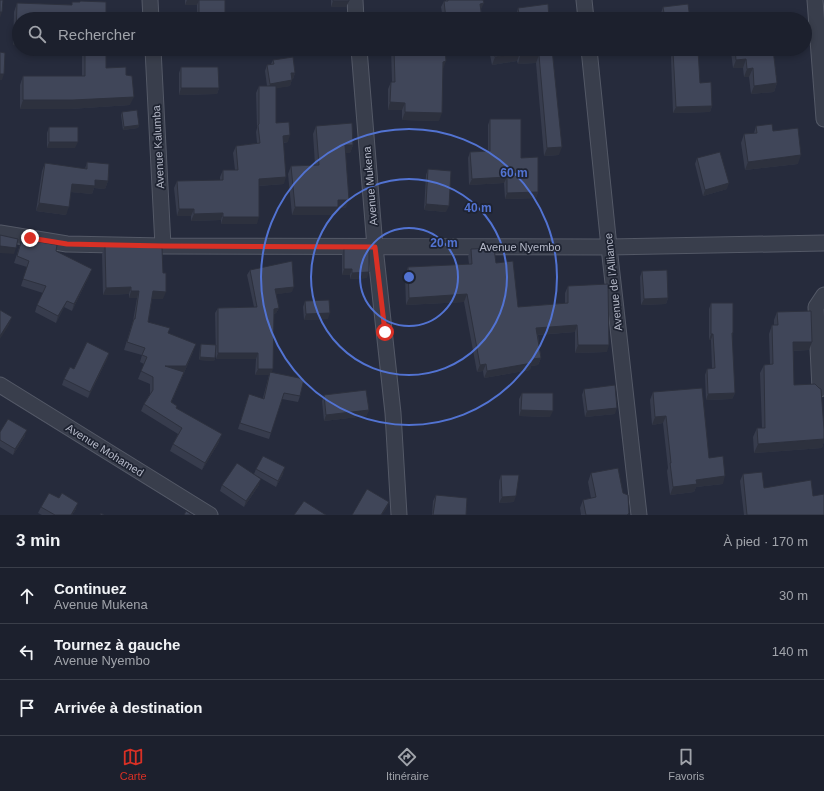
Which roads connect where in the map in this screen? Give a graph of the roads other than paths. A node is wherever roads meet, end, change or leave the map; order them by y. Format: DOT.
graph roads {
  1 [pos="150,0"];
  2 [pos="354,0"];
  3 [pos="584,0"];
  4 [pos="818,2"];
  5 [pos="151,12"];
  6 [pos="355,12"];
  7 [pos="585,12"];
  8 [pos="153,56"];
  9 [pos="359,56"];
  10 [pos="590,56"];
  11 [pos="824,109"];
  12 [pos="0,233"];
  13 [pos="824,242"];
  14 [pos="163,246"];
  15 [pos="375,247"];
  16 [pos="609,247"];
  17 [pos="824,295"];
  18 [pos="0,385"];
  19 [pos="820,389"];
  20 [pos="210,515"];
  21 [pos="399,515"];
  22 [pos="639,515"];
  1 -- 5 [label="street"];
  2 -- 6 [label="street"];
  3 -- 7 [label="street"];
  4 -- 11 [label="street"];
  8 -- 14 [label="street, Avenue Kalumba"];
  9 -- 15 [label="street, Avenue Mukena"];
  10 -- 16 [label="street, Avenue de l'Alliance"];
  12 -- 14 [label="street, Avenue Nyembo"];
  13 -- 16 [label="street, Avenue Nyembo"];
  14 -- 15 [label="street, Avenue Nyembo"];
  15 -- 16 [label="street, Avenue Nyembo"];
  15 -- 21 [label="street, Avenue Mukena"];
  16 -- 22 [label="street, Avenue de l'Alliance"];
  17 -- 19 [label="street"];
  18 -- 20 [label="street, Avenue Mohamed"];
}
